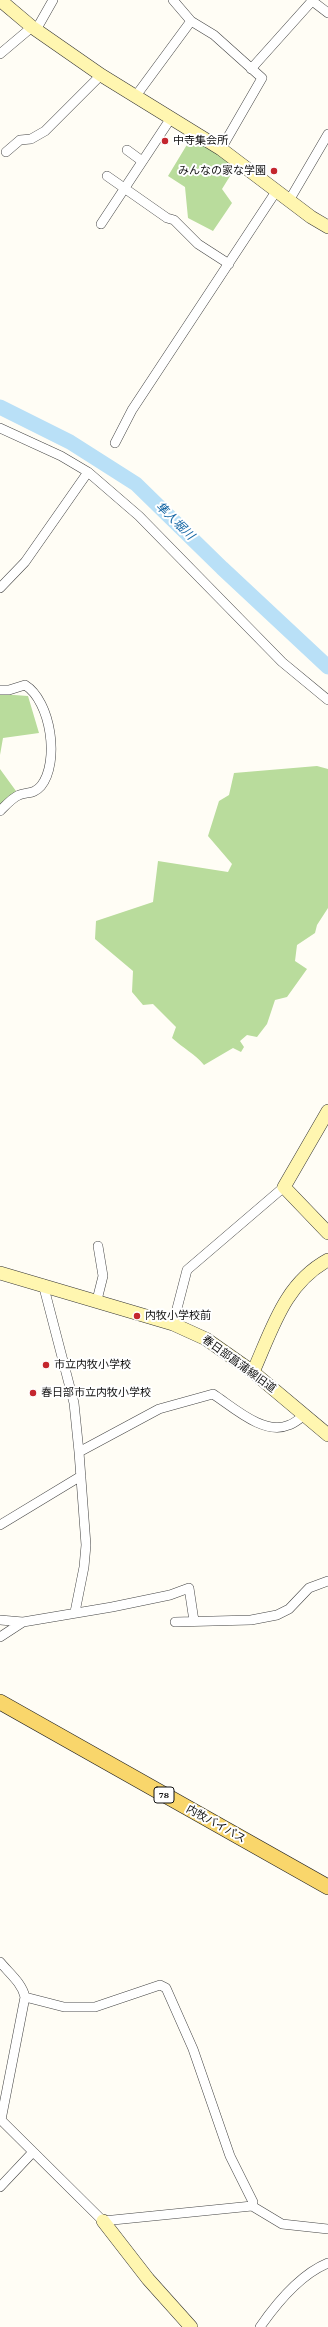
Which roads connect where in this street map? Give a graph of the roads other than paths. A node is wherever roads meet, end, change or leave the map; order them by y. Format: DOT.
graph roads {
  1 [pos="0,0"];
  2 [pos="53,0"];
  3 [pos="173,0"];
  4 [pos="311,0"];
  5 [pos="328,13"];
  6 [pos="191,21"];
  7 [pos="34,28"];
  8 [pos="0,54"];
  9 [pos="251,69"];
  10 [pos="100,75"];
  11 [pos="135,97"];
  12 [pos="171,118"];
  13 [pos="328,134"];
  14 [pos="221,149"];
  15 [pos="127,150"];
  16 [pos="6,152"];
  17 [pos="142,161"];
  18 [pos="107,176"];
  19 [pos="125,187"];
  20 [pos="277,190"];
  21 [pos="290,199"];
  22 [pos="101,224"];
  23 [pos="328,227"];
  24 [pos="229,264"];
  25 [pos="0,428"];
  26 [pos="115,443"];
  27 [pos="88,472"];
  28 [pos="0,588"];
  29 [pos="0,690"];
  30 [pos="328,700"];
  31 [pos="0,810"];
  32 [pos="328,1111"];
  33 [pos="284,1187"];
  34 [pos="328,1233"];
  35 [pos="98,1246"];
  36 [pos="328,1260"];
  37 [pos="0,1273"];
  38 [pos="43,1284"];
  39 [pos="96,1300"];
  40 [pos="173,1324"];
  41 [pos="253,1372"];
  42 [pos="305,1415"];
  43 [pos="322,1425"];
  44 [pos="328,1435"];
  45 [pos="79,1452"];
  46 [pos="81,1476"];
  47 [pos="0,1526"];
  48 [pos="328,1581"];
  49 [pos="75,1612"];
  50 [pos="0,1620"];
  51 [pos="194,1621"];
  52 [pos="23,1622"];
  53 [pos="175,1622"];
  54 [pos="0,1638"];
  55 [pos="0,1702"];
  56 [pos="328,1887"];
  57 [pos="0,1962"];
  58 [pos="25,1997"];
  59 [pos="1,2119"];
  60 [pos="33,2152"];
  61 [pos="0,2187"];
  62 [pos="252,2206"];
  63 [pos="103,2221"];
  64 [pos="328,2228"];
  65 [pos="328,2263"];
  66 [pos="191,2327"];
  67 [pos="260,2327"];
  1 -- 7 [label="street"];
  2 -- 7 [label="street"];
  3 -- 6 [label="street"];
  4 -- 5 [label="street"];
  4 -- 9 [label="street"];
  6 -- 9 [label="street"];
  6 -- 11 [label="street"];
  7 -- 8 [label="street"];
  7 -- 10 [label="street"];
  9 -- 14 [label="street"];
  10 -- 11 [label="street"];
  10 -- 16 [label="street"];
  11 -- 12 [label="street"];
  12 -- 14 [label="street"];
  12 -- 17 [label="street"];
  13 -- 21 [label="street"];
  14 -- 20 [label="street"];
  15 -- 17 [label="street"];
  17 -- 19 [label="street"];
  18 -- 19 [label="street"];
  19 -- 22 [label="street"];
  19 -- 24 [label="street"];
  20 -- 21 [label="street"];
  20 -- 24 [label="street"];
  21 -- 23 [label="street"];
  24 -- 26 [label="street"];
  25 -- 27 [label="street"];
  27 -- 28 [label="street"];
  27 -- 30 [label="street"];
  29 -- 31 [label="street"];
  32 -- 33 [label="street"];
  33 -- 34 [label="street"];
  33 -- 40 [label="street"];
  35 -- 39 [label="street"];
  36 -- 41 [label="street"];
  37 -- 38 [label="street, 春日部菖蒲線旧道"];
  38 -- 39 [label="street, 春日部菖蒲線旧道"];
  38 -- 45 [label="street"];
  39 -- 40 [label="street, 春日部菖蒲線旧道"];
  40 -- 41 [label="street, 春日部菖蒲線旧道"];
  41 -- 42 [label="street, 春日部菖蒲線旧道"];
  42 -- 43 [label="street, 春日部菖蒲線旧道"];
  42 -- 45 [label="street"];
  43 -- 44 [label="street, 春日部菖蒲線旧道"];
  45 -- 46 [label="street"];
  46 -- 47 [label="street"];
  46 -- 49 [label="street"];
  48 -- 51 [label="street"];
  49 -- 51 [label="street"];
  49 -- 52 [label="street"];
  50 -- 52 [label="street"];
  51 -- 53 [label="street"];
  52 -- 54 [label="street"];
  55 -- 56 [label="main road, 内牧バイパス / 78"];
  57 -- 58 [label="street"];
  58 -- 59 [label="street"];
  58 -- 62 [label="street"];
  59 -- 60 [label="street"];
  60 -- 61 [label="street"];
  60 -- 63 [label="street"];
  62 -- 63 [label="street"];
  62 -- 64 [label="street"];
  63 -- 66 [label="street"];
  65 -- 67 [label="street"];
}
